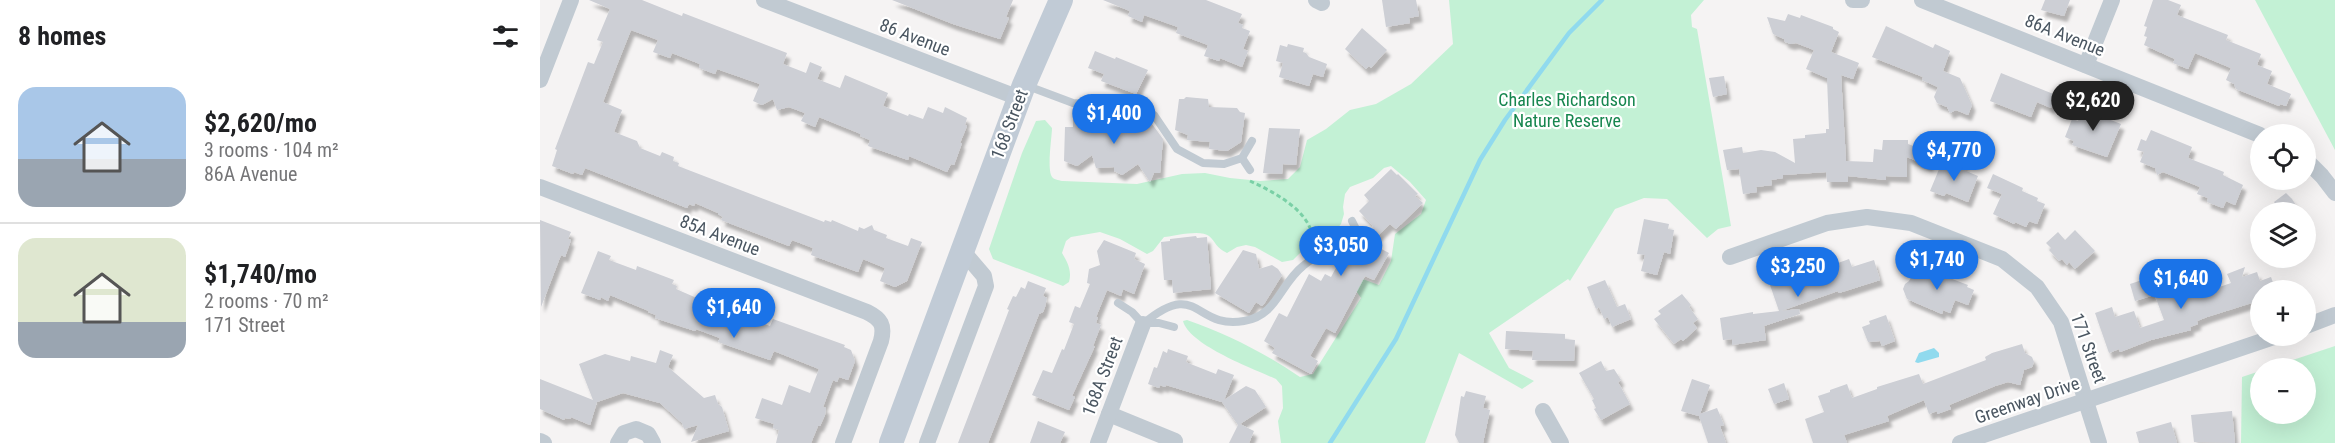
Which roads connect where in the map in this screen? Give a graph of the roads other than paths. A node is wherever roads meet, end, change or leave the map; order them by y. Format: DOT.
graph roads {
  1 [pos="571,0"];
  2 [pos="764,0"];
  3 [pos="1061,0"];
  4 [pos="1853,0"];
  5 [pos="1862,0"];
  6 [pos="1922,0"];
  7 [pos="2112,0"];
  8 [pos="2086,64"];
  9 [pos="540,81"];
  10 [pos="1022,91"];
  11 [pos="2250,131"];
  12 [pos="1252,141"];
  13 [pos="1238,160"];
  14 [pos="1250,170"];
  15 [pos="2316,170"];
  16 [pos="540,187"];
  17 [pos="2335,193"];
  18 [pos="1368,234"];
  19 [pos="961,249"];
  20 [pos="1730,257"];
  21 [pos="1118,303"];
  22 [pos="2335,315"];
  23 [pos="2316,322"];
  24 [pos="1143,324"];
  25 [pos="1174,327"];
  26 [pos="2250,346"];
  27 [pos="2086,400"];
  28 [pos="1543,411"];
  29 [pos="1109,414"];
  30 [pos="1175,441"];
  31 [pos="618,443"];
  32 [pos="653,443"];
  33 [pos="843,443"];
  34 [pos="891,443"];
  35 [pos="927,443"];
  36 [pos="1098,443"];
  37 [pos="1561,443"];
  38 [pos="1960,443"];
  39 [pos="2099,443"];
  1 -- 9 [label="street"];
  2 -- 10 [label="street, 86 Avenue"];
  3 -- 10 [label="main road, 168 Street"];
  4 -- 5 [label="street"];
  6 -- 8 [label="street, 86A Avenue"];
  7 -- 8 [label="street"];
  8 -- 11 [label="street, 86A Avenue"];
  10 -- 13 [label="lane"];
  10 -- 19 [label="main road, 168 Street"];
  12 -- 13 [label="lane"];
  13 -- 14 [label="lane"];
  15 -- 17 [label="street"];
  16 -- 33 [label="street, 85A Avenue"];
  18 -- 24 [label="lane"];
  19 -- 34 [label="main road, 168 Street"];
  19 -- 35 [label="street"];
  20 -- 27 [label="street, 171 Street"];
  21 -- 24 [label="lane"];
  22 -- 23 [label="street"];
  24 -- 25 [label="lane"];
  24 -- 29 [label="street, 168A Street"];
  26 -- 27 [label="street, Greenway Drive"];
  27 -- 38 [label="street, Greenway Drive"];
  27 -- 39 [label="street, 171 Street"];
  28 -- 37 [label="street"];
  29 -- 30 [label="street"];
  29 -- 36 [label="street, 168A Street"];
  31 -- 32 [label="street"];
}
